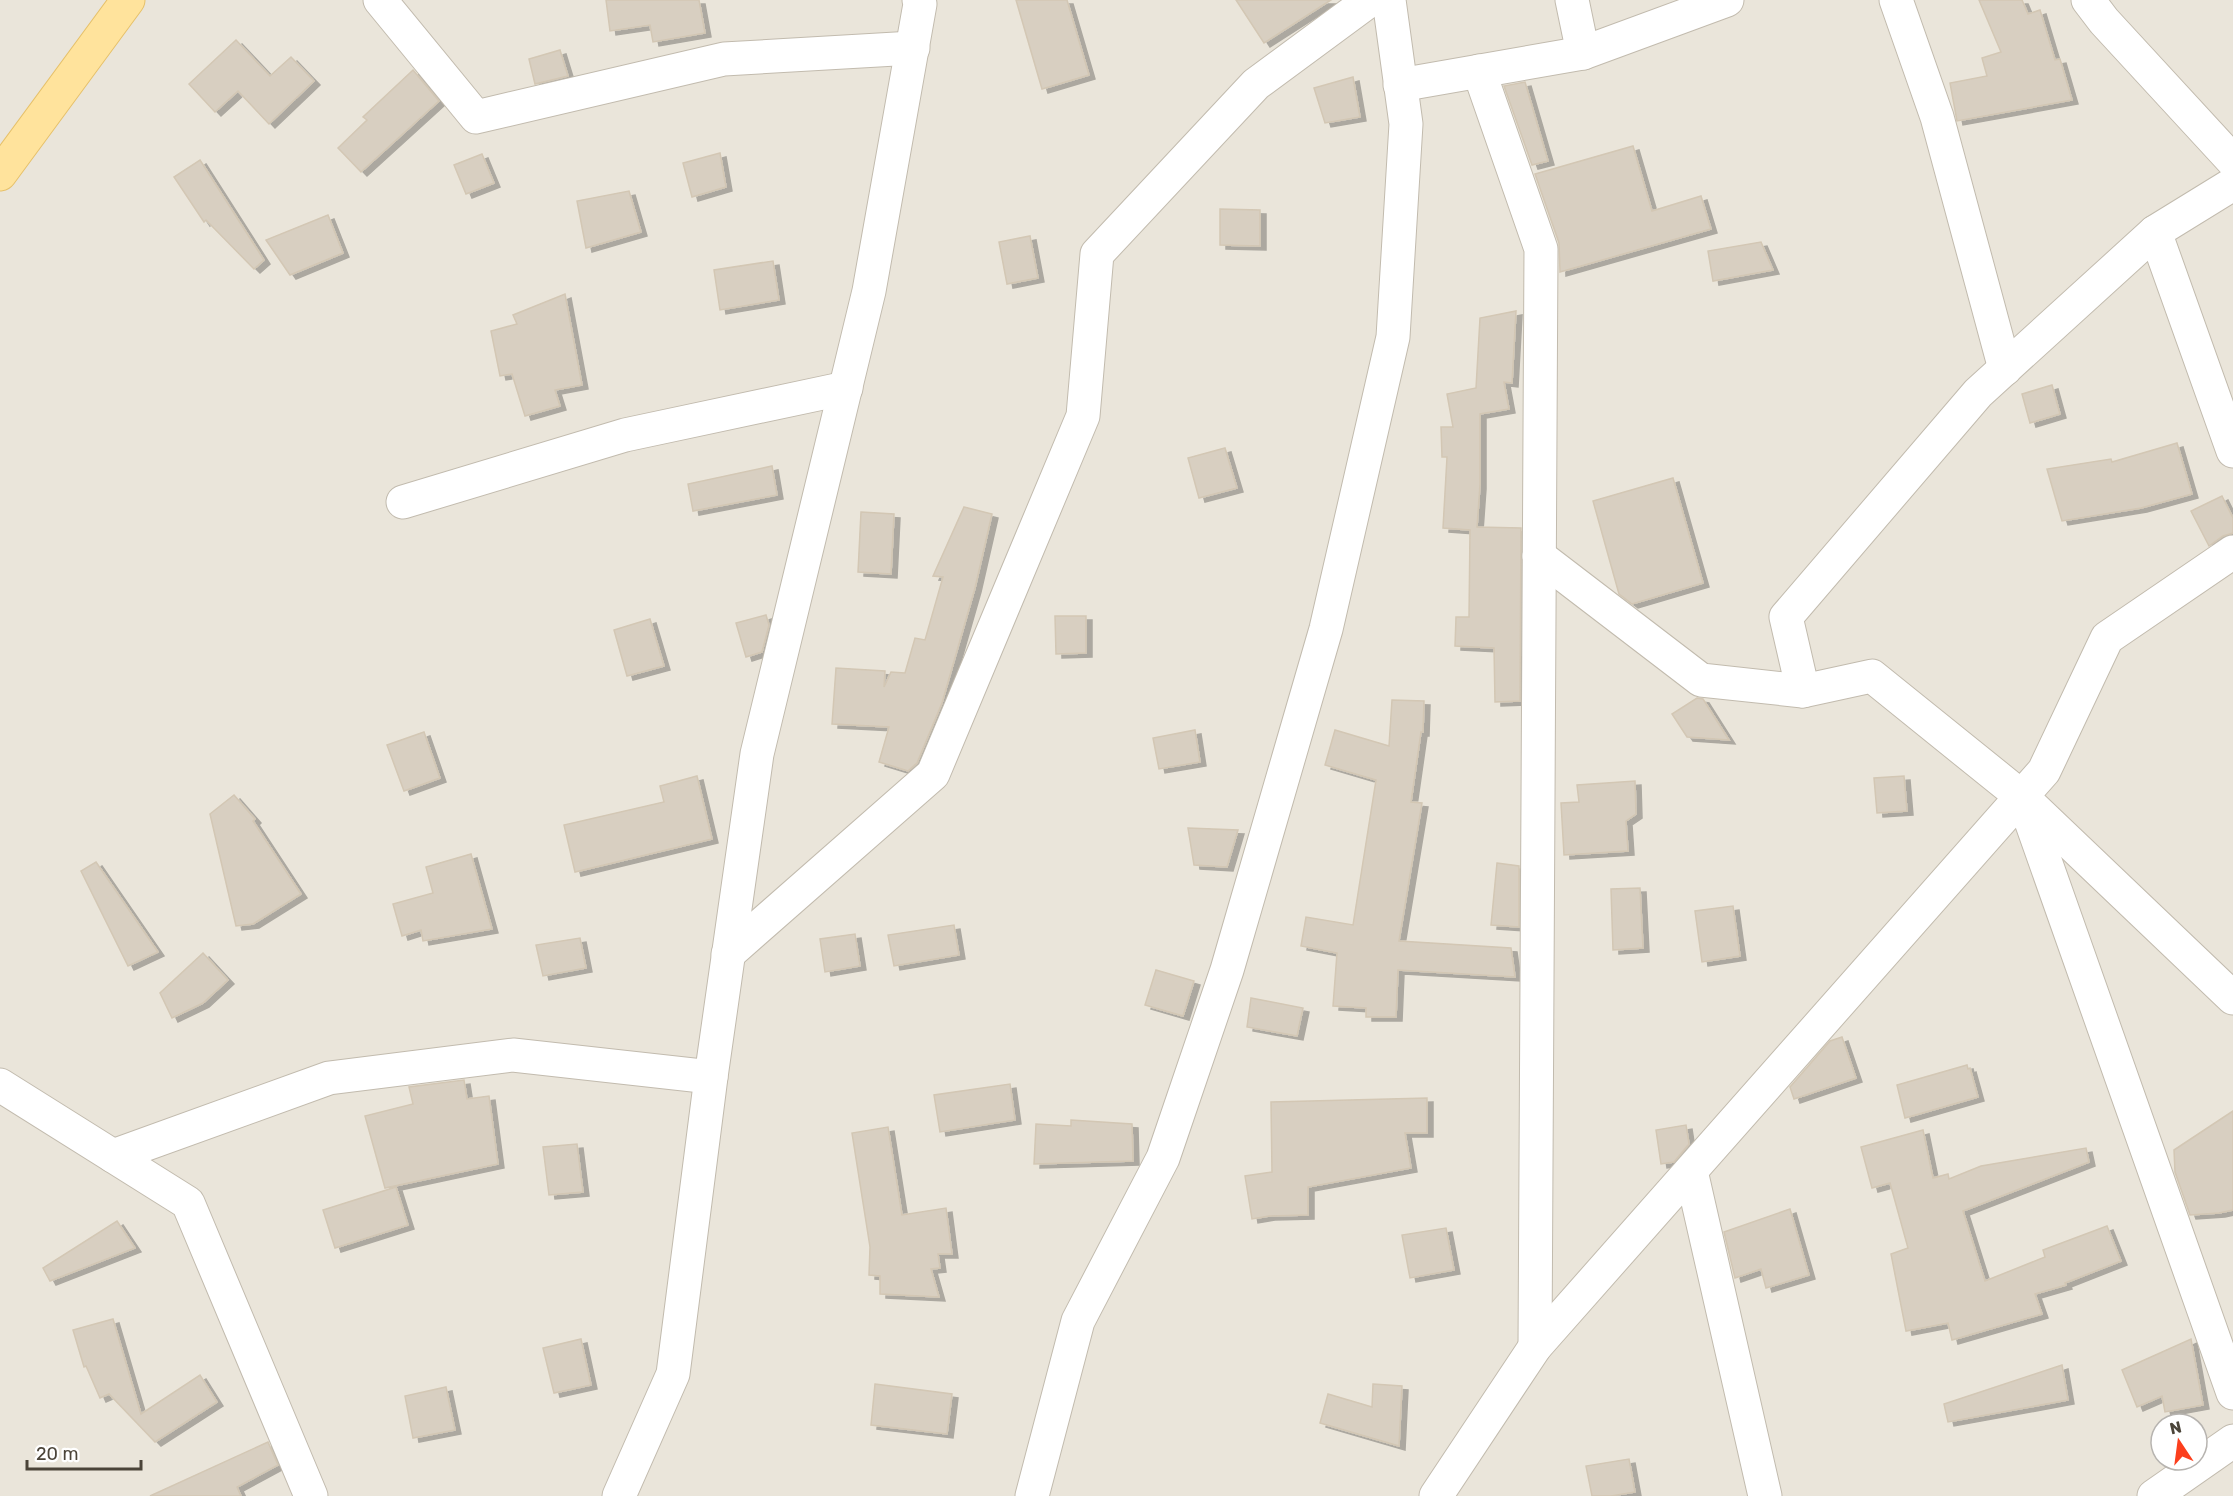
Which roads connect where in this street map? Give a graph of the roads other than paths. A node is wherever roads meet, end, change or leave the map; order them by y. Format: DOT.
graph roads {
  1 [pos="380,0"];
  2 [pos="919,0"];
  3 [pos="1370,0"];
  4 [pos="1389,0"];
  5 [pos="1572,0"];
  6 [pos="1727,0"];
  7 [pos="1896,0"];
  8 [pos="2088,0"];
  9 [pos="125,2"];
  10 [pos="913,48"];
  11 [pos="1583,53"];
  12 [pos="1479,71"];
  13 [pos="1401,85"];
  14 [pos="2233,161"];
  15 [pos="0,174"];
  16 [pos="2233,184"];
  17 [pos="2155,232"];
  18 [pos="2005,369"];
  19 [pos="846,388"];
  20 [pos="2233,451"];
  21 [pos="403,502"];
  22 [pos="2233,552"];
  23 [pos="1539,556"];
  24 [pos="1803,691"];
  25 [pos="2022,797"];
  26 [pos="728,954"];
  27 [pos="2233,998"];
  28 [pos="711,1077"];
  29 [pos="0,1085"];
  30 [pos="113,1156"];
  31 [pos="1691,1171"];
  32 [pos="1536,1347"];
  33 [pos="2233,1393"];
  34 [pos="2233,1441"];
  35 [pos="311,1496"];
  36 [pos="619,1496"];
  37 [pos="1032,1496"];
  38 [pos="1436,1496"];
  39 [pos="1765,1496"];
  40 [pos="2154,1496"];
  1 -- 10 [label="street"];
  2 -- 10 [label="street"];
  3 -- 26 [label="street"];
  4 -- 13 [label="street"];
  5 -- 11 [label="street"];
  6 -- 11 [label="street"];
  7 -- 18 [label="street"];
  8 -- 14 [label="street"];
  9 -- 15 [label="main road"];
  10 -- 19 [label="street"];
  11 -- 12 [label="street"];
  12 -- 13 [label="street"];
  12 -- 23 [label="street"];
  13 -- 37 [label="street"];
  16 -- 17 [label="street"];
  17 -- 18 [label="street"];
  17 -- 20 [label="street"];
  18 -- 24 [label="street"];
  19 -- 21 [label="street"];
  19 -- 26 [label="street"];
  22 -- 25 [label="street"];
  23 -- 24 [label="street"];
  23 -- 32 [label="street"];
  24 -- 25 [label="street"];
  25 -- 27 [label="street"];
  25 -- 31 [label="street"];
  25 -- 33 [label="street"];
  26 -- 28 [label="street"];
  28 -- 30 [label="street"];
  28 -- 36 [label="street"];
  29 -- 30 [label="street"];
  30 -- 35 [label="street"];
  31 -- 32 [label="street"];
  31 -- 39 [label="street"];
  32 -- 38 [label="street"];
  34 -- 40 [label="street"];
}
